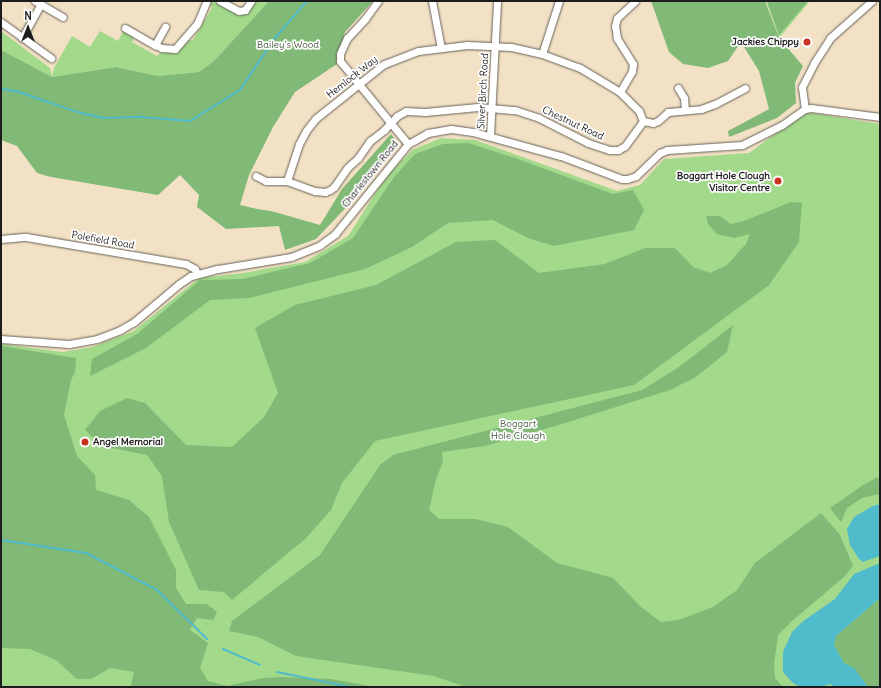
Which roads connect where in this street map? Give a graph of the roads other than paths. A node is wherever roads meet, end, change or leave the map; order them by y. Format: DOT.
graph roads {
  1 [pos="207,1"];
  2 [pos="220,1"];
  3 [pos="251,1"];
  4 [pos="378,1"];
  5 [pos="432,1"];
  6 [pos="497,1"];
  7 [pos="559,1"];
  8 [pos="635,1"];
  9 [pos="872,1"];
  10 [pos="38,3"];
  11 [pos="63,17"];
  12 [pos="1,22"];
  13 [pos="165,27"];
  14 [pos="124,28"];
  15 [pos="22,38"];
  16 [pos="155,45"];
  17 [pos="495,46"];
  18 [pos="441,48"];
  19 [pos="542,54"];
  20 [pos="51,58"];
  21 [pos="358,84"];
  22 [pos="678,88"];
  23 [pos="727,88"];
  24 [pos="745,88"];
  25 [pos="620,92"];
  26 [pos="731,95"];
  27 [pos="492,107"];
  28 [pos="805,109"];
  29 [pos="685,110"];
  30 [pos="880,117"];
  31 [pos="643,121"];
  32 [pos="390,123"];
  33 [pos="490,136"];
  34 [pos="408,144"];
  35 [pos="256,176"];
  36 [pos="287,181"];
  37 [pos="1,239"];
  38 [pos="197,274"];
  39 [pos="1,339"];
  1 -- 16 [label="street"];
  2 -- 3 [label="street"];
  4 -- 21 [label="street"];
  5 -- 18 [label="street"];
  6 -- 17 [label="street, Silver Birch Road"];
  7 -- 19 [label="street"];
  8 -- 25 [label="street"];
  9 -- 28 [label="street"];
  10 -- 11 [label="street"];
  10 -- 15 [label="street"];
  12 -- 15 [label="street"];
  13 -- 16 [label="street"];
  14 -- 16 [label="street"];
  15 -- 20 [label="street"];
  17 -- 18 [label="street, Hemlock Way"];
  17 -- 19 [label="street, Hemlock Way"];
  17 -- 27 [label="street, Silver Birch Road"];
  18 -- 21 [label="street, Hemlock Way"];
  19 -- 25 [label="street, Hemlock Way"];
  21 -- 32 [label="street"];
  21 -- 36 [label="street, Hemlock Way"];
  22 -- 29 [label="street"];
  23 -- 26 [label="street"];
  24 -- 26 [label="street"];
  25 -- 31 [label="street"];
  26 -- 29 [label="street"];
  27 -- 31 [label="street, Chestnut Road"];
  27 -- 32 [label="street, Chestnut Road"];
  27 -- 33 [label="street, Silver Birch Road"];
  28 -- 30 [label="street"];
  28 -- 33 [label="street, Charlestown Road"];
  29 -- 31 [label="street"];
  32 -- 34 [label="street"];
  32 -- 36 [label="street, Chestnut Road"];
  33 -- 34 [label="street, Charlestown Road"];
  34 -- 38 [label="street, Charlestown Road"];
  35 -- 36 [label="street, Chestnut Road"];
  37 -- 38 [label="street, Polefield Road"];
  38 -- 39 [label="street, Charlestown Road"];
}
